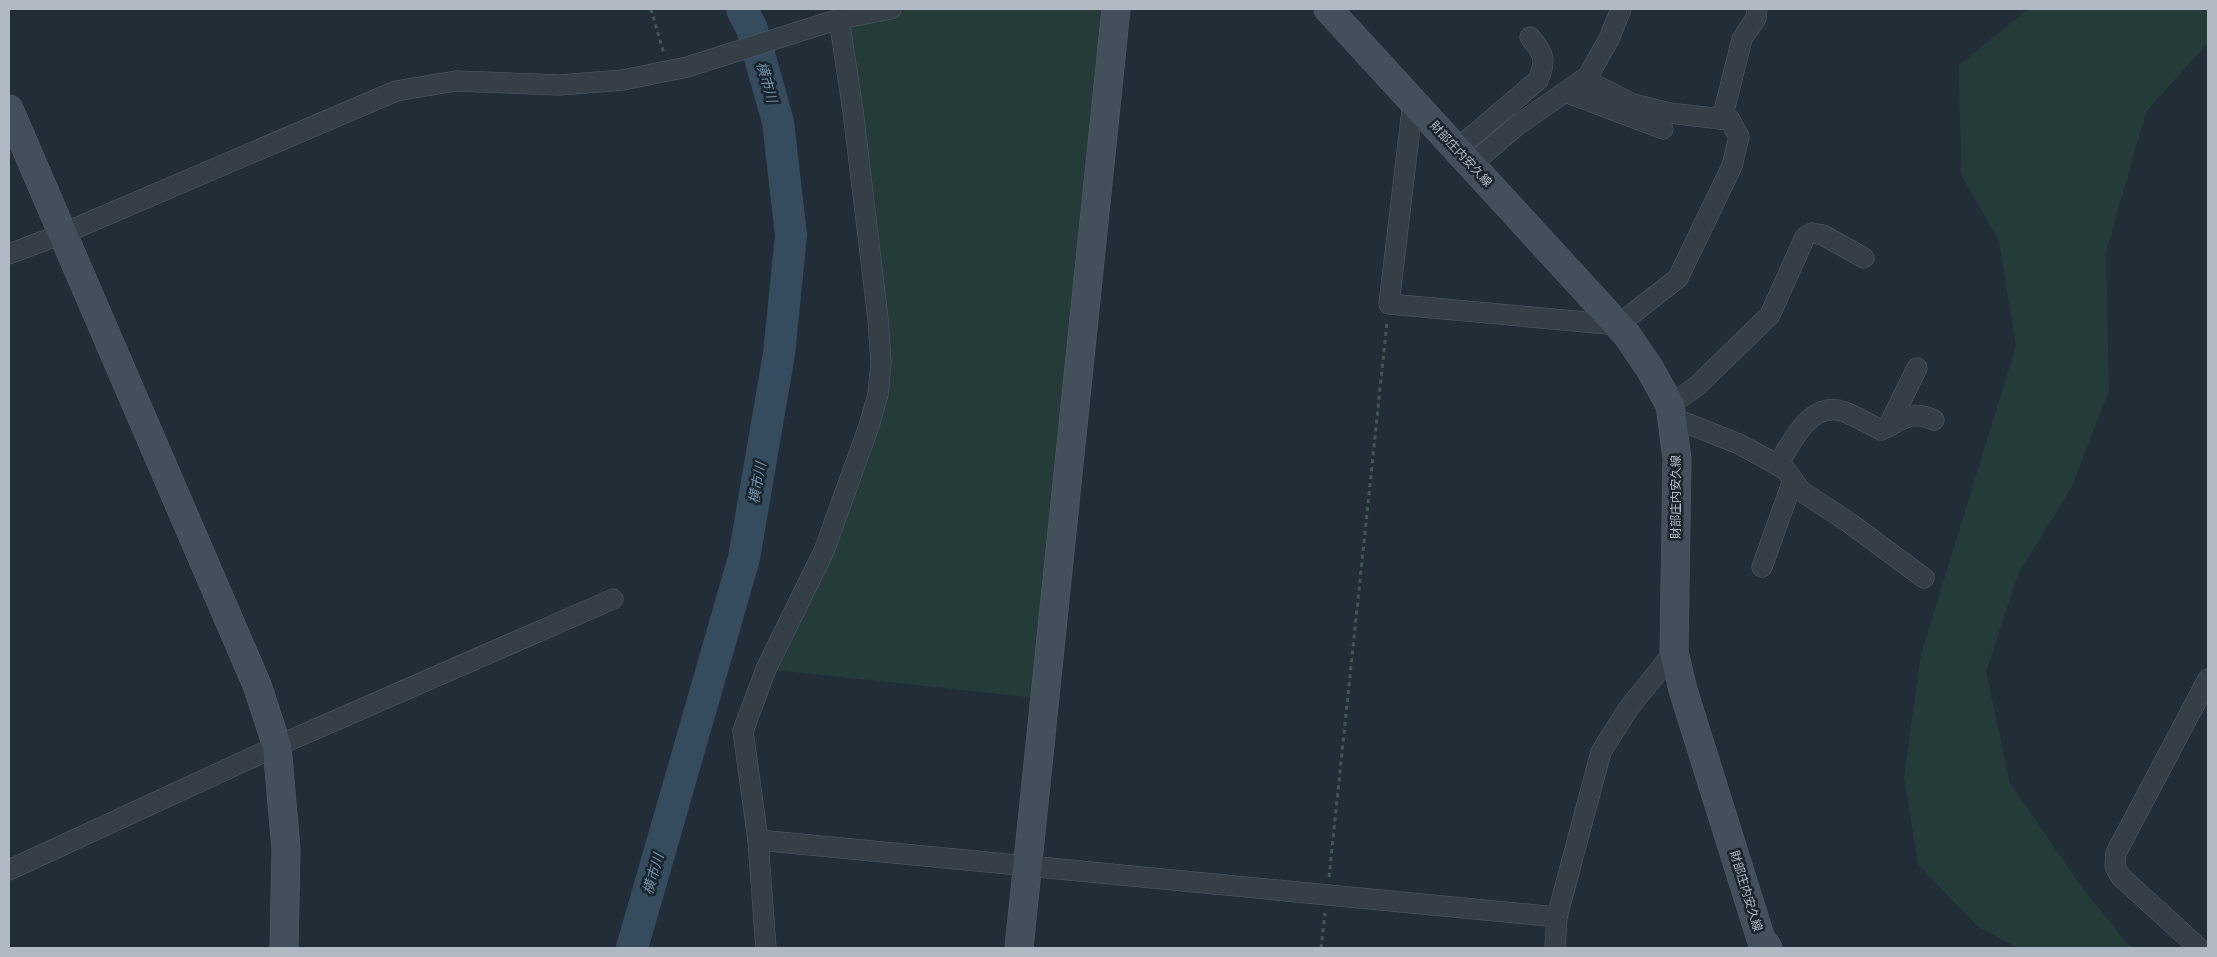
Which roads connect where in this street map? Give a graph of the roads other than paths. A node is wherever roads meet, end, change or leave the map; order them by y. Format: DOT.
graph roads {
  1 [pos="891,9"];
  2 [pos="1116,9"];
  3 [pos="1328,9"];
  4 [pos="1757,9"];
  5 [pos="1613,14"];
  6 [pos="831,22"];
  7 [pos="1530,37"];
  8 [pos="1584,79"];
  9 [pos="1565,92"];
  10 [pos="1414,102"];
  11 [pos="9,109"];
  12 [pos="1722,119"];
  13 [pos="1663,129"];
  14 [pos="1464,158"];
  15 [pos="62,234"];
  16 [pos="9,254"];
  17 [pos="1864,258"];
  18 [pos="1618,324"];
  19 [pos="1917,368"];
  20 [pos="1671,411"];
  21 [pos="1934,420"];
  22 [pos="1888,427"];
  23 [pos="1777,465"];
  24 [pos="1793,480"];
  25 [pos="1762,567"];
  26 [pos="1924,578"];
  27 [pos="612,599"];
  28 [pos="1674,652"];
  29 [pos="2208,679"];
  30 [pos="277,746"];
  31 [pos="758,840"];
  32 [pos="1028,865"];
  33 [pos="9,870"];
  34 [pos="1557,917"];
  35 [pos="1764,945"];
  36 [pos="284,948"];
  37 [pos="766,948"];
  38 [pos="1020,948"];
  39 [pos="1555,948"];
  40 [pos="2199,948"];
  1 -- 6 [label="street"];
  2 -- 32 [label="street"];
  3 -- 10 [label="street, 財部庄内安久線"];
  4 -- 12 [label="street"];
  5 -- 8 [label="street"];
  6 -- 15 [label="street"];
  6 -- 31 [label="street"];
  7 -- 14 [label="street"];
  8 -- 9 [label="street"];
  8 -- 12 [label="street"];
  9 -- 13 [label="street"];
  9 -- 14 [label="street"];
  10 -- 14 [label="street, 財部庄内安久線"];
  10 -- 18 [label="street"];
  11 -- 15 [label="street"];
  12 -- 18 [label="street"];
  14 -- 18 [label="street, 財部庄内安久線"];
  15 -- 16 [label="street"];
  15 -- 30 [label="street"];
  17 -- 20 [label="street"];
  18 -- 20 [label="street, 財部庄内安久線"];
  19 -- 22 [label="street"];
  20 -- 23 [label="street"];
  20 -- 28 [label="street, 財部庄内安久線"];
  21 -- 22 [label="street"];
  22 -- 23 [label="street"];
  23 -- 24 [label="street"];
  24 -- 25 [label="street"];
  24 -- 26 [label="street"];
  27 -- 30 [label="street"];
  28 -- 34 [label="street"];
  28 -- 35 [label="street, 財部庄内安久線"];
  29 -- 40 [label="street"];
  30 -- 33 [label="street"];
  30 -- 36 [label="street"];
  31 -- 32 [label="street"];
  31 -- 37 [label="street"];
  32 -- 34 [label="street"];
  32 -- 38 [label="street"];
  34 -- 39 [label="street"];
}
